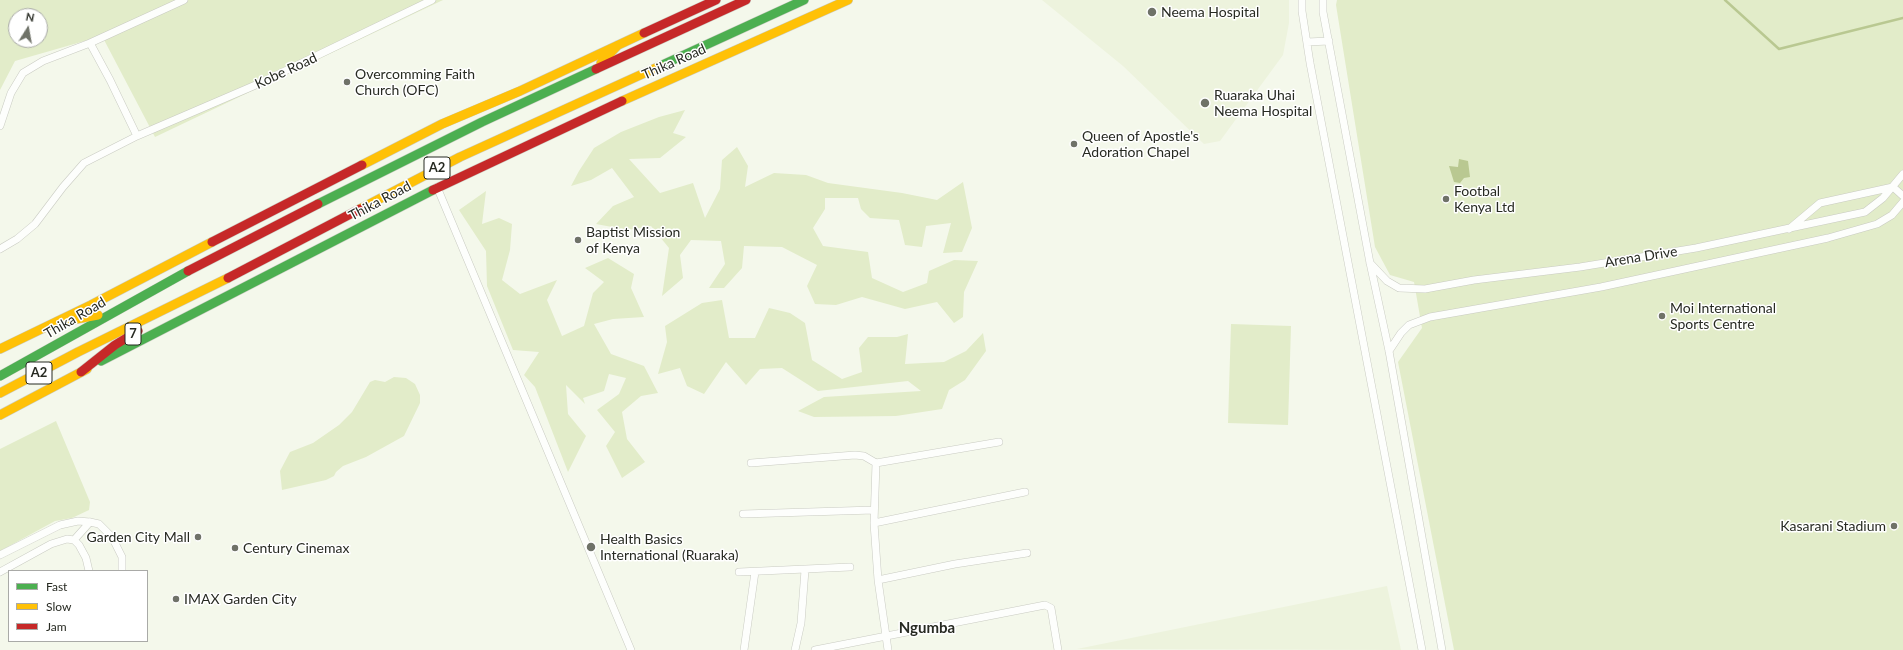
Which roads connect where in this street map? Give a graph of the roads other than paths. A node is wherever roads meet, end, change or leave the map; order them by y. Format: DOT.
graph roads {
  1 [pos="184,0"];
  2 [pos="432,0"];
  3 [pos="716,0"];
  4 [pos="746,0"];
  5 [pos="804,0"];
  6 [pos="848,0"];
  7 [pos="1302,0"];
  8 [pos="1323,0"];
  9 [pos="1329,41"];
  10 [pos="1307,42"];
  11 [pos="90,43"];
  12 [pos="618,45"];
  13 [pos="596,68"];
  14 [pos="0,126"];
  15 [pos="137,136"];
  16 [pos="1903,174"];
  17 [pos="437,187"];
  18 [pos="1892,187"];
  19 [pos="1903,196"];
  20 [pos="1903,202"];
  21 [pos="1789,229"];
  22 [pos="0,249"];
  23 [pos="1370,263"];
  24 [pos="187,300"];
  25 [pos="120,309"];
  26 [pos="55,323"];
  27 [pos="0,349"];
  28 [pos="1389,351"];
  29 [pos="81,372"];
  30 [pos="0,376"];
  31 [pos="0,393"];
  32 [pos="0,415"];
  33 [pos="999,442"];
  34 [pos="751,463"];
  35 [pos="876,463"];
  36 [pos="1025,492"];
  37 [pos="874,510"];
  38 [pos="743,514"];
  39 [pos="90,522"];
  40 [pos="874,523"];
  41 [pos="74,540"];
  42 [pos="1027,552"];
  43 [pos="0,555"];
  44 [pos="850,567"];
  45 [pos="90,570"];
  46 [pos="122,570"];
  47 [pos="805,570"];
  48 [pos="0,572"];
  49 [pos="738,572"];
  50 [pos="755,572"];
  51 [pos="878,580"];
  52 [pos="886,637"];
  53 [pos="631,650"];
  54 [pos="744,650"];
  55 [pos="795,650"];
  56 [pos="815,650"];
  57 [pos="888,650"];
  58 [pos="1058,650"];
  59 [pos="1422,650"];
  60 [pos="1442,650"];
  1 -- 11 [label="street"];
  2 -- 15 [label="street, Kobe Road"];
  3 -- 12 [label="main road, Thika Road"];
  4 -- 13 [label="main road, Thika Road / A2"];
  5 -- 24 [label="main road, Thika Road / A2"];
  6 -- 17 [label="main road, Thika Road"];
  7 -- 10 [label="street"];
  8 -- 9 [label="street"];
  9 -- 10 [label="street"];
  9 -- 23 [label="street"];
  10 -- 59 [label="street"];
  11 -- 14 [label="street"];
  11 -- 15 [label="street"];
  12 -- 13 [label="main road"];
  12 -- 26 [label="main road, Thika Road"];
  13 -- 25 [label="main road, Thika Road / A2"];
  15 -- 22 [label="street, Kobe Road"];
  16 -- 18 [label="street, Arena Drive"];
  17 -- 29 [label="main road, Thika Road"];
  17 -- 53 [label="street"];
  18 -- 19 [label="street"];
  18 -- 21 [label="street"];
  18 -- 21 [label="street, Arena Drive"];
  20 -- 28 [label="street, Arena Drive"];
  21 -- 23 [label="street, Arena Drive"];
  23 -- 28 [label="street"];
  24 -- 29 [label="main road, 7"];
  24 -- 31 [label="main road, Thika Road / A2"];
  25 -- 26 [label="main road"];
  25 -- 30 [label="main road, Thika Road / A2"];
  26 -- 27 [label="main road, Thika Road"];
  28 -- 60 [label="street"];
  29 -- 32 [label="main road, Thika Road"];
  33 -- 35 [label="street"];
  34 -- 35 [label="street"];
  35 -- 37 [label="street"];
  36 -- 40 [label="street"];
  37 -- 38 [label="street"];
  37 -- 40 [label="street"];
  39 -- 41 [label="street"];
  39 -- 43 [label="street"];
  39 -- 46 [label="street"];
  40 -- 51 [label="street"];
  41 -- 45 [label="street"];
  41 -- 48 [label="street"];
  42 -- 51 [label="street"];
  44 -- 47 [label="street"];
  47 -- 50 [label="street"];
  47 -- 55 [label="street"];
  49 -- 50 [label="street"];
  50 -- 54 [label="street"];
  51 -- 52 [label="street"];
  52 -- 56 [label="street"];
  52 -- 57 [label="street"];
  52 -- 58 [label="street"];
}
